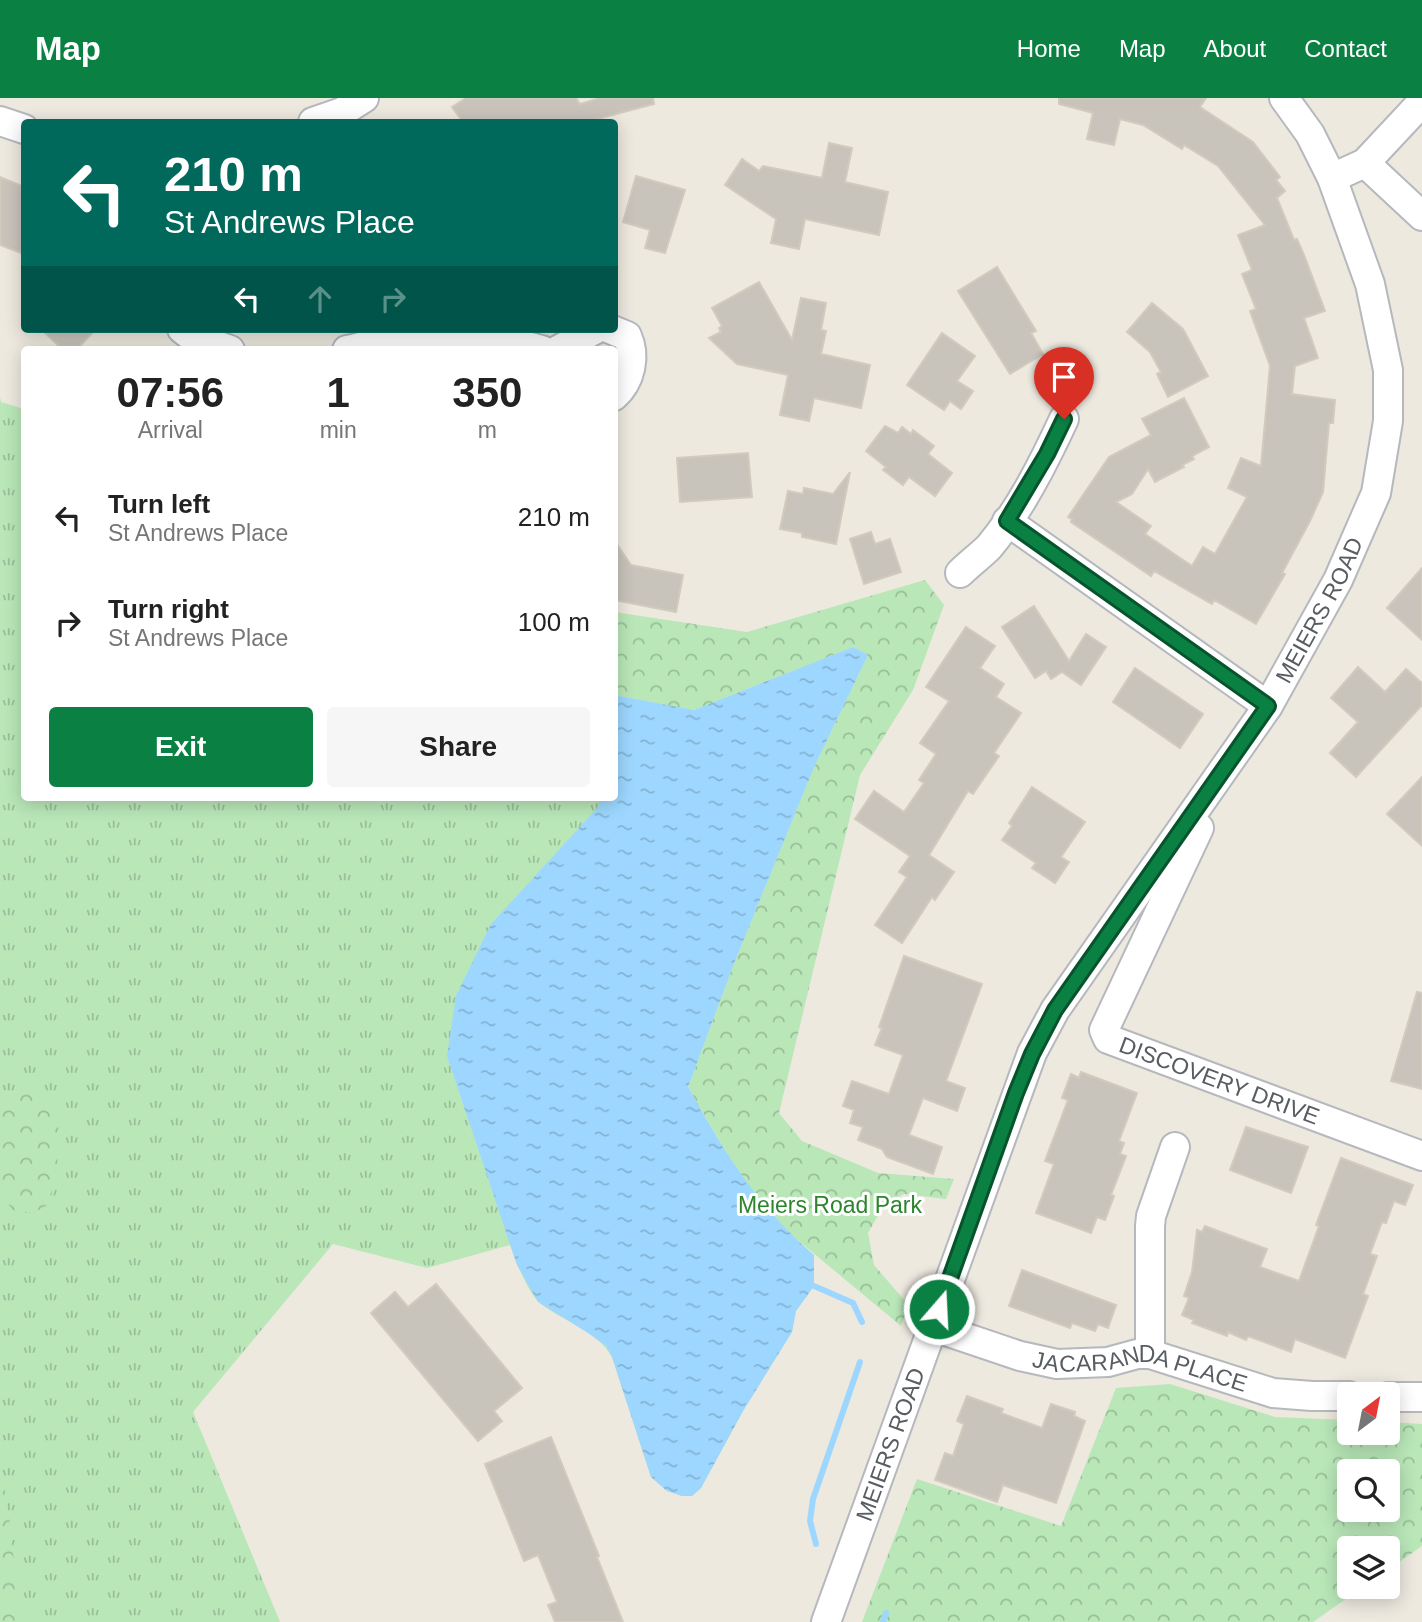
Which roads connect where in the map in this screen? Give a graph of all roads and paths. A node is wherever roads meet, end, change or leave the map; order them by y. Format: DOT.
graph roads {
  1 [pos="364,98"];
  2 [pos="1284,98"];
  3 [pos="1422,102"];
  4 [pos="322,119"];
  5 [pos="0,121"];
  6 [pos="21,128"];
  7 [pos="1365,163"];
  8 [pos="1332,178"];
  9 [pos="1422,216"];
  10 [pos="618,332"];
  11 [pos="187,333"];
  12 [pos="422,333"];
  13 [pos="448,333"];
  14 [pos="589,333"];
  15 [pos="219,346"];
  16 [pos="365,346"];
  17 [pos="523,346"];
  18 [pos="565,346"];
  19 [pos="618,389"];
  20 [pos="1064,419"];
  21 [pos="1007,521"];
  22 [pos="960,573"];
  23 [pos="1268,706"];
  24 [pos="1231,759"];
  25 [pos="1175,1147"];
  26 [pos="1422,1156"];
  27 [pos="934,1326"];
  28 [pos="1150,1354"];
  29 [pos="1337,1396"];
  30 [pos="1400,1396"];
  31 [pos="1422,1397"];
  32 [pos="825,1622"];
  1 -- 4 [label="street"];
  2 -- 8 [label="street, MEIERS ROAD"];
  3 -- 7 [label="street"];
  5 -- 6 [label="street"];
  7 -- 8 [label="street"];
  7 -- 9 [label="street"];
  8 -- 23 [label="street, MEIERS ROAD"];
  10 -- 19 [label="street"];
  11 -- 15 [label="street"];
  12 -- 16 [label="street"];
  13 -- 17 [label="street"];
  14 -- 18 [label="street"];
  20 -- 21 [label="street"];
  21 -- 22 [label="street"];
  21 -- 23 [label="street"];
  23 -- 24 [label="street, MEIERS ROAD"];
  24 -- 26 [label="street, DISCOVERY DRIVE"];
  24 -- 27 [label="street, MEIERS ROAD"];
  25 -- 28 [label="street"];
  27 -- 28 [label="street, JACARANDA PLACE"];
  27 -- 32 [label="street, MEIERS ROAD"];
  28 -- 29 [label="street, JACARANDA PLACE"];
  30 -- 31 [label="street"];
}
